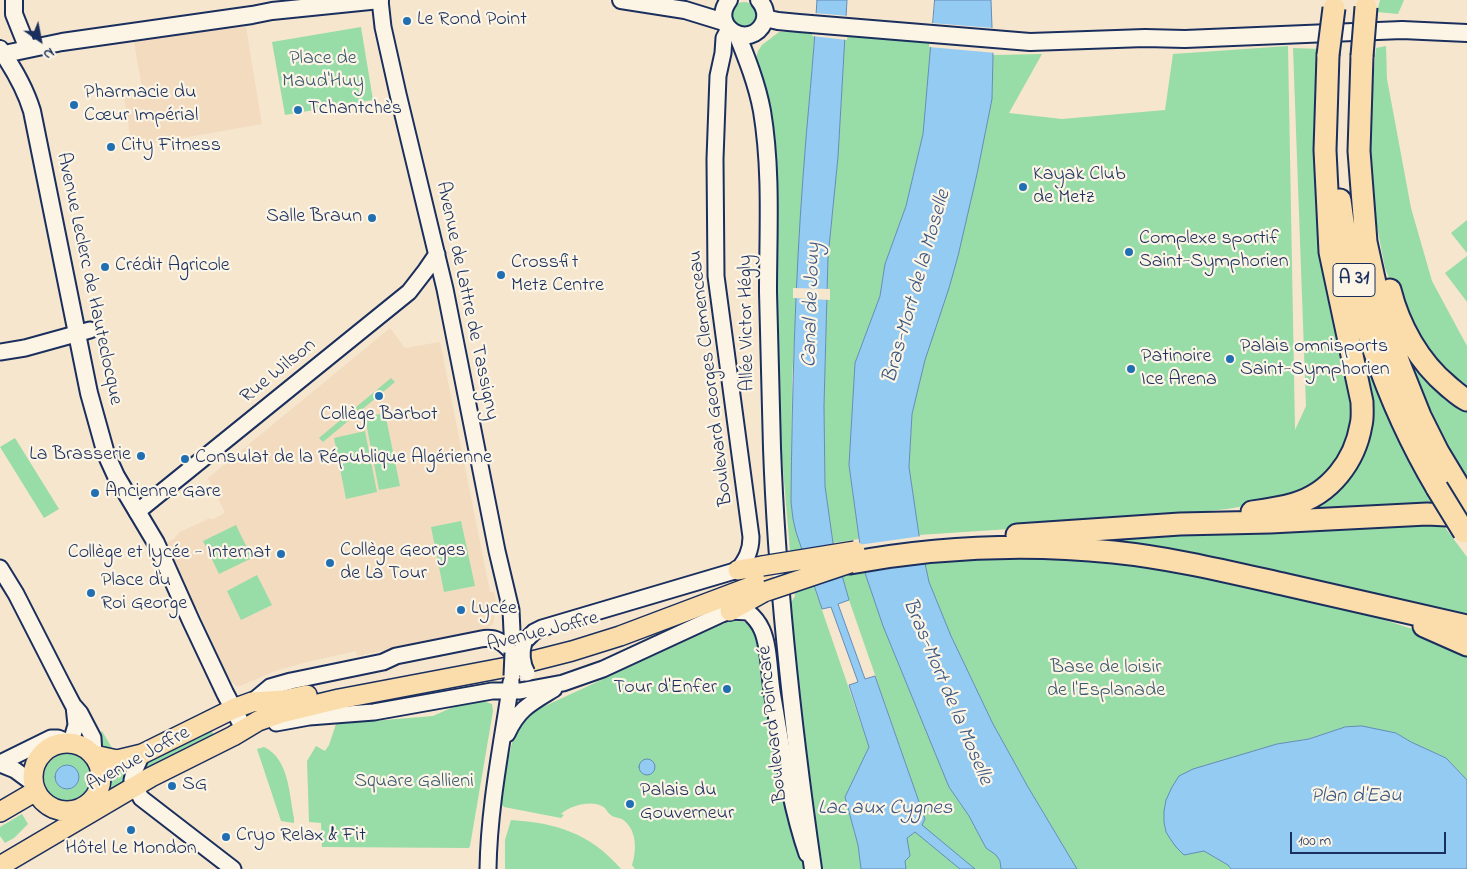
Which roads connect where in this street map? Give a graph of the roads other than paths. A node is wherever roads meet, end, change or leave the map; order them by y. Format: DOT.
graph roads {
  1 [pos="14,0"];
  2 [pos="380,0"];
  3 [pos="621,0"];
  4 [pos="759,0"];
  5 [pos="727,2"];
  6 [pos="1367,4"];
  7 [pos="1339,5"];
  8 [pos="685,10"];
  9 [pos="765,18"];
  10 [pos="730,29"];
  11 [pos="755,32"];
  12 [pos="1467,34"];
  13 [pos="28,49"];
  14 [pos="1332,55"];
  15 [pos="3,58"];
  16 [pos="752,72"];
  17 [pos="1359,151"];
  18 [pos="437,254"];
  19 [pos="84,332"];
  20 [pos="0,352"];
  21 [pos="1467,400"];
  22 [pos="1463,494"];
  23 [pos="138,512"];
  24 [pos="1180,524"];
  25 [pos="1466,528"];
  26 [pos="956,544"];
  27 [pos="852,557"];
  28 [pos="0,568"];
  29 [pos="738,570"];
  30 [pos="768,578"];
  31 [pos="1287,586"];
  32 [pos="511,610"];
  33 [pos="730,611"];
  34 [pos="1467,626"];
  35 [pos="1467,645"];
  36 [pos="522,652"];
  37 [pos="557,685"];
  38 [pos="510,691"];
  39 [pos="252,702"];
  40 [pos="73,705"];
  41 [pos="234,709"];
  42 [pos="244,729"];
  43 [pos="69,742"];
  44 [pos="142,754"];
  45 [pos="500,754"];
  46 [pos="94,755"];
  47 [pos="0,763"];
  48 [pos="134,787"];
  49 [pos="35,788"];
  50 [pos="88,809"];
  51 [pos="0,812"];
  52 [pos="0,866"];
  53 [pos="233,869"];
  54 [pos="488,869"];
  55 [pos="813,869"];
  1 -- 13 [label="main road"];
  2 -- 13 [label="main road"];
  2 -- 18 [label="street, Avenue de Lattre de Tassigny"];
  3 -- 8 [label="main road"];
  4 -- 9 [label="main road"];
  5 -- 8 [label="main road"];
  5 -- 10 [label="main road"];
  6 -- 17 [label="highway, A 31, bridge"];
  7 -- 14 [label="highway, bridge"];
  8 -- 10 [label="main road"];
  9 -- 11 [label="main road"];
  9 -- 12 [label="main road"];
  10 -- 11 [label="main road"];
  10 -- 16 [label="main road, Allée Victor Hégly"];
  10 -- 29 [label="street, Boulevard Georges Clemenceau"];
  11 -- 16 [label="main road, Allée Victor Hégly"];
  13 -- 15 [label="main road"];
  14 -- 24 [label="highway"];
  14 -- 25 [label="highway, A 31, bridge"];
  15 -- 19 [label="main road, Avenue Leclerc de Hauteclocque"];
  16 -- 30 [label="main road, Allée Victor Hégly"];
  17 -- 21 [label="highway"];
  17 -- 22 [label="highway, A 31"];
  18 -- 23 [label="street, Rue Wilson"];
  18 -- 32 [label="street, Avenue de Lattre de Tassigny"];
  19 -- 20 [label="street"];
  19 -- 23 [label="main road, Avenue Leclerc de Hauteclocque"];
  23 -- 41 [label="main road, Avenue Leclerc de Hauteclocque"];
  24 -- 25 [label="highway"];
  24 -- 26 [label="highway"];
  26 -- 27 [label="highway"];
  26 -- 31 [label="highway"];
  27 -- 30 [label="main road, bridge"];
  28 -- 40 [label="street"];
  29 -- 30 [label="main road"];
  29 -- 36 [label="street, Avenue Joffre"];
  30 -- 33 [label="main road"];
  30 -- 36 [label="main road, Avenue Joffre"];
  30 -- 36 [label="main road, Avenue Joffre"];
  30 -- 55 [label="main road, Boulevard Poincaré"];
  31 -- 34 [label="highway"];
  31 -- 35 [label="highway"];
  32 -- 36 [label="street, Avenue de Lattre de Tassigny"];
  32 -- 36 [label="street, Avenue Joffre"];
  33 -- 37 [label="street, Avenue Joffre"];
  33 -- 55 [label="street, Boulevard Poincaré"];
  36 -- 37 [label="street"];
  36 -- 38 [label="street, Avenue de Lattre de Tassigny"];
  36 -- 39 [label="main road, Avenue Joffre"];
  36 -- 39 [label="street, Avenue Joffre"];
  36 -- 42 [label="main road, Avenue Joffre"];
  37 -- 38 [label="street, Avenue Joffre"];
  37 -- 45 [label="street"];
  38 -- 42 [label="street, Avenue Joffre"];
  38 -- 45 [label="street, Avenue de Lattre de Tassigny"];
  39 -- 41 [label="main road, Avenue Joffre"];
  40 -- 43 [label="street"];
  40 -- 46 [label="street"];
  41 -- 42 [label="main road, Avenue Leclerc de Hauteclocque"];
  41 -- 44 [label="main road, Avenue Joffre"];
  42 -- 48 [label="main road, Avenue Joffre"];
  43 -- 46 [label="main road"];
  43 -- 47 [label="street"];
  43 -- 49 [label="main road"];
  44 -- 46 [label="main road, Avenue Joffre"];
  44 -- 48 [label="street"];
  45 -- 54 [label="street"];
  46 -- 50 [label="main road"];
  47 -- 49 [label="street"];
  48 -- 50 [label="main road, Avenue Joffre"];
  48 -- 53 [label="street"];
  49 -- 50 [label="main road"];
  49 -- 51 [label="main road"];
  50 -- 52 [label="main road, Avenue Joffre"];
}
